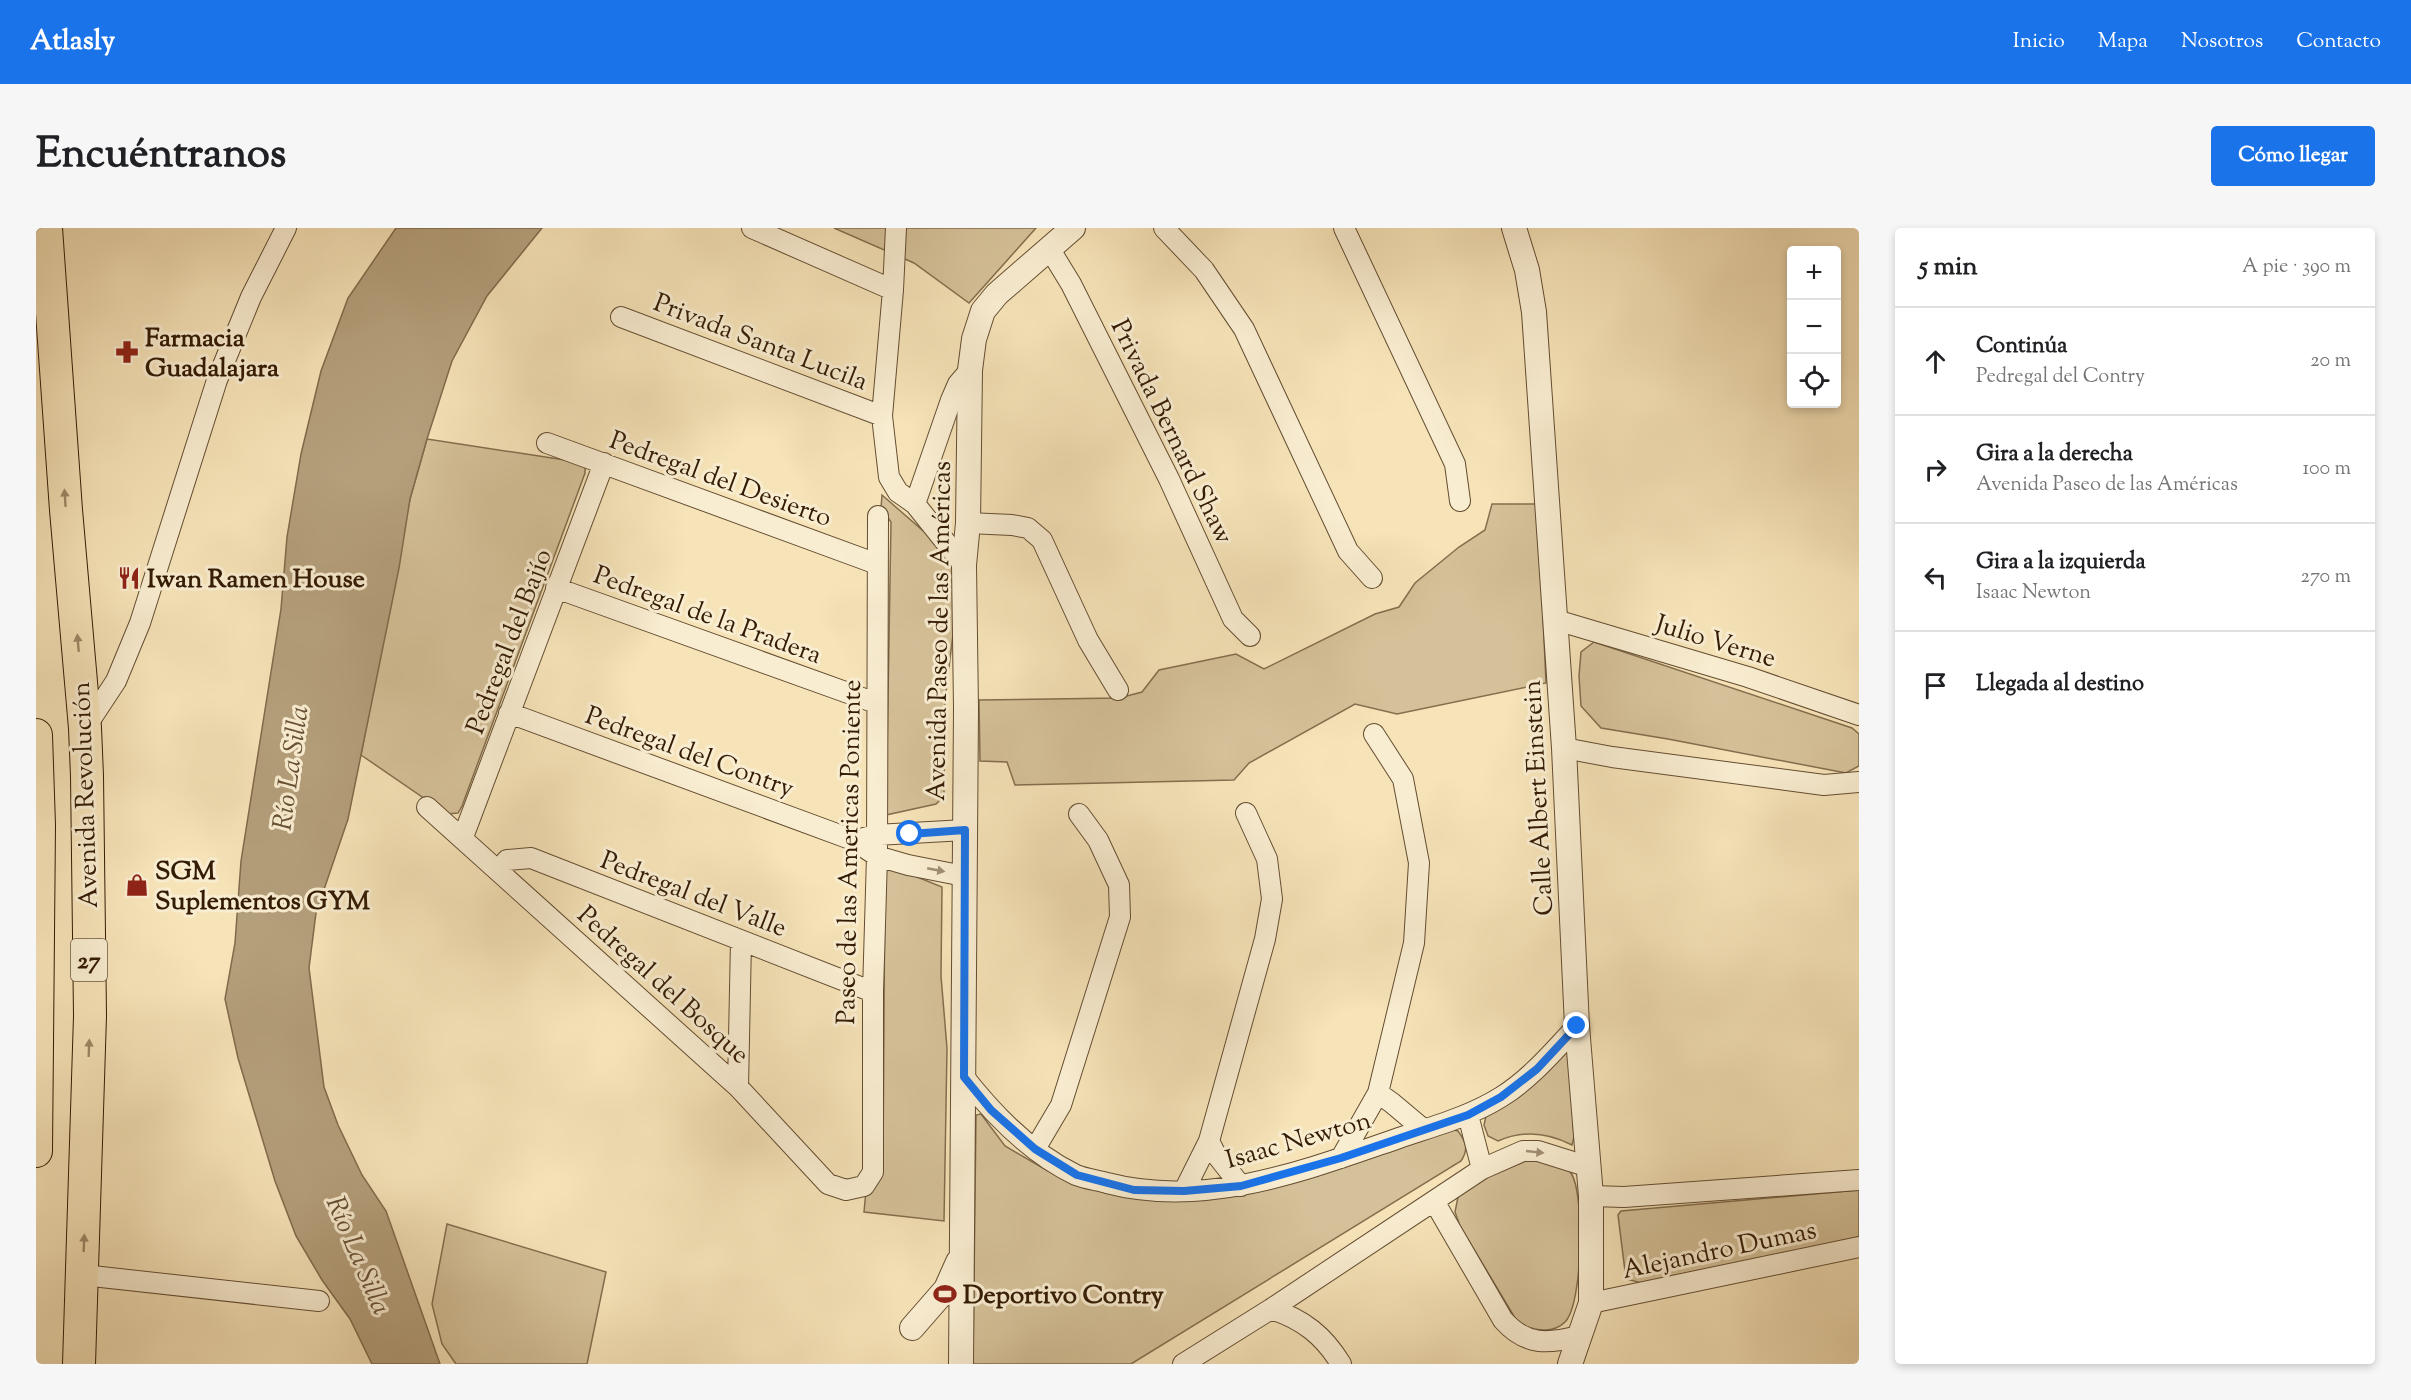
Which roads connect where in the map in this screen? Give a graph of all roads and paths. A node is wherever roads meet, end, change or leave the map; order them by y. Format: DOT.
graph roads {
  1 [pos="46,228"];
  2 [pos="286,228"];
  3 [pos="752,228"];
  4 [pos="896,228"];
  5 [pos="1072,228"];
  6 [pos="1164,228"];
  7 [pos="1344,228"];
  8 [pos="1514,228"];
  9 [pos="1049,248"];
  10 [pos="893,290"];
  11 [pos="621,317"];
  12 [pos="44,318"];
  13 [pos="970,370"];
  14 [pos="882,416"];
  15 [pos="547,443"];
  16 [pos="604,463"];
  17 [pos="1460,501"];
  18 [pos="915,504"];
  19 [pos="878,516"];
  20 [pos="968,523"];
  21 [pos="877,564"];
  22 [pos="964,565"];
  23 [pos="1372,578"];
  24 [pos="556,588"];
  25 [pos="1556,620"];
  26 [pos="1250,636"];
  27 [pos="1118,690"];
  28 [pos="876,703"];
  29 [pos="509,713"];
  30 [pos="1859,715"];
  31 [pos="85,728"];
  32 [pos="1374,734"];
  33 [pos="37,747"];
  34 [pos="1564,748"];
  35 [pos="87,776"];
  36 [pos="1859,782"];
  37 [pos="427,807"];
  38 [pos="1246,813"];
  39 [pos="1079,814"];
  40 [pos="965,830"];
  41 [pos="876,835"];
  42 [pos="464,837"];
  43 [pos="853,840"];
  44 [pos="878,856"];
  45 [pos="498,871"];
  46 [pos="964,876"];
  47 [pos="741,941"];
  48 [pos="873,992"];
  49 [pos="1577,1026"];
  50 [pos="37,1064"];
  51 [pos="964,1077"];
  52 [pos="738,1087"];
  53 [pos="1378,1093"];
  54 [pos="1468,1115"];
  55 [pos="1423,1129"];
  56 [pos="1209,1141"];
  57 [pos="1035,1149"];
  58 [pos="36,1151"];
  59 [pos="1341,1158"];
  60 [pos="1589,1167"];
  61 [pos="1482,1169"];
  62 [pos="1859,1180"];
  63 [pos="864,1186"];
  64 [pos="1241,1186"];
  65 [pos="1184,1191"];
  66 [pos="1590,1196"];
  67 [pos="1434,1201"];
  68 [pos="1859,1247"];
  69 [pos="960,1255"];
  70 [pos="83,1275"];
  71 [pos="319,1301"];
  72 [pos="1590,1303"];
  73 [pos="1271,1309"];
  74 [pos="912,1328"];
  75 [pos="1579,1336"];
  76 [pos="79,1364"];
  77 [pos="961,1364"];
  78 [pos="1183,1364"];
  79 [pos="1341,1364"];
  80 [pos="1570,1364"];
  1 -- 12 [label="main road, Avenida Revolución / 27"];
  2 -- 31 [label="street"];
  3 -- 10 [label="street"];
  4 -- 10 [label="street"];
  5 -- 9 [label="street, Avenida Paseo de las Américas"];
  6 -- 23 [label="street"];
  7 -- 17 [label="street"];
  8 -- 25 [label="street, Calle Albert Einstein"];
  9 -- 13 [label="street, Avenida Paseo de las Américas"];
  9 -- 26 [label="street, Privada Bernard Shaw"];
  10 -- 14 [label="street"];
  11 -- 14 [label="street, Privada Santa Lucila"];
  31 -- 12 [label="main road, Avenida Revolución / 27, one-way"];
  13 -- 18 [label="street"];
  13 -- 20 [label="street, Avenida Paseo de las Américas"];
  14 -- 18 [label="street"];
  15 -- 16 [label="street, Pedregal del Desierto"];
  16 -- 21 [label="street, Pedregal del Desierto"];
  16 -- 24 [label="street, Pedregal del Bajío"];
  18 -- 22 [label="street"];
  19 -- 21 [label="street, Paseo de las Americas Poniente"];
  20 -- 22 [label="street, Avenida Paseo de las Américas"];
  20 -- 27 [label="street"];
  21 -- 28 [label="street, Paseo de las Americas Poniente"];
  22 -- 40 [label="street, Avenida Paseo de las Américas"];
  24 -- 28 [label="street, Pedregal de la Pradera"];
  24 -- 29 [label="street, Pedregal del Bajío"];
  25 -- 30 [label="street, Julio Verne"];
  25 -- 34 [label="street, Calle Albert Einstein"];
  28 -- 41 [label="street, Paseo de las Americas Poniente"];
  29 -- 42 [label="street, Pedregal del Bajío"];
  29 -- 43 [label="street, Pedregal del Contry"];
  31 -- 35 [label="main road, Avenida Revolución / 27"];
  32 -- 53 [label="street"];
  33 -- 35 [label="main road"];
  33 -- 50 [label="main road, Avenida Revolución / 27"];
  34 -- 36 [label="street"];
  34 -- 49 [label="street, Calle Albert Einstein"];
  70 -- 35 [label="main road, Avenida Revolución / 27, one-way"];
  37 -- 42 [label="street, Pedregal del Bosque"];
  38 -- 56 [label="street"];
  39 -- 57 [label="street"];
  40 -- 41 [label="street"];
  40 -- 46 [label="street, Avenida Paseo de las Américas"];
  41 -- 43 [label="street"];
  41 -- 44 [label="street, Paseo de las Americas Poniente"];
  42 -- 45 [label="street, Pedregal del Bosque"];
  43 -- 44 [label="street, Pedregal del Contry"];
  44 -- 46 [label="street, Pedregal del Contry, one-way"];
  44 -- 48 [label="street, Paseo de las Americas Poniente"];
  45 -- 47 [label="street, Pedregal del Valle"];
  45 -- 52 [label="street, Pedregal del Bosque"];
  46 -- 51 [label="street, Avenida Paseo de las Américas"];
  47 -- 48 [label="street, Pedregal del Valle"];
  47 -- 52 [label="street"];
  48 -- 63 [label="street, Paseo de las Americas Poniente"];
  49 -- 54 [label="street, Isaac Newton"];
  49 -- 60 [label="street, Calle Albert Einstein"];
  50 -- 58 [label="main road, Avenida Revolución / 27"];
  51 -- 57 [label="street, Isaac Newton"];
  51 -- 69 [label="street, Avenida Paseo de las Américas"];
  52 -- 63 [label="street, Pedregal del Bosque"];
  53 -- 55 [label="street"];
  53 -- 59 [label="street"];
  54 -- 55 [label="street, Isaac Newton"];
  54 -- 61 [label="street"];
  55 -- 59 [label="street, Isaac Newton"];
  56 -- 64 [label="street"];
  56 -- 65 [label="street"];
  57 -- 65 [label="street, Isaac Newton"];
  59 -- 64 [label="street, Isaac Newton"];
  61 -- 60 [label="street, one-way"];
  60 -- 66 [label="street, Calle Albert Einstein"];
  61 -- 67 [label="street"];
  62 -- 66 [label="street, Alejandro Dumas"];
  64 -- 65 [label="street, Isaac Newton"];
  66 -- 72 [label="street, Calle Albert Einstein"];
  67 -- 73 [label="street"];
  67 -- 75 [label="street"];
  68 -- 72 [label="street, Alejandro Dumas"];
  69 -- 74 [label="street"];
  69 -- 77 [label="street, Avenida Paseo de las Américas"];
  70 -- 71 [label="street"];
  70 -- 76 [label="main road, Avenida Revolución / 27"];
  72 -- 75 [label="street, Calle Albert Einstein"];
  73 -- 78 [label="street"];
  73 -- 79 [label="street"];
  75 -- 80 [label="street, Calle Albert Einstein"];
}
